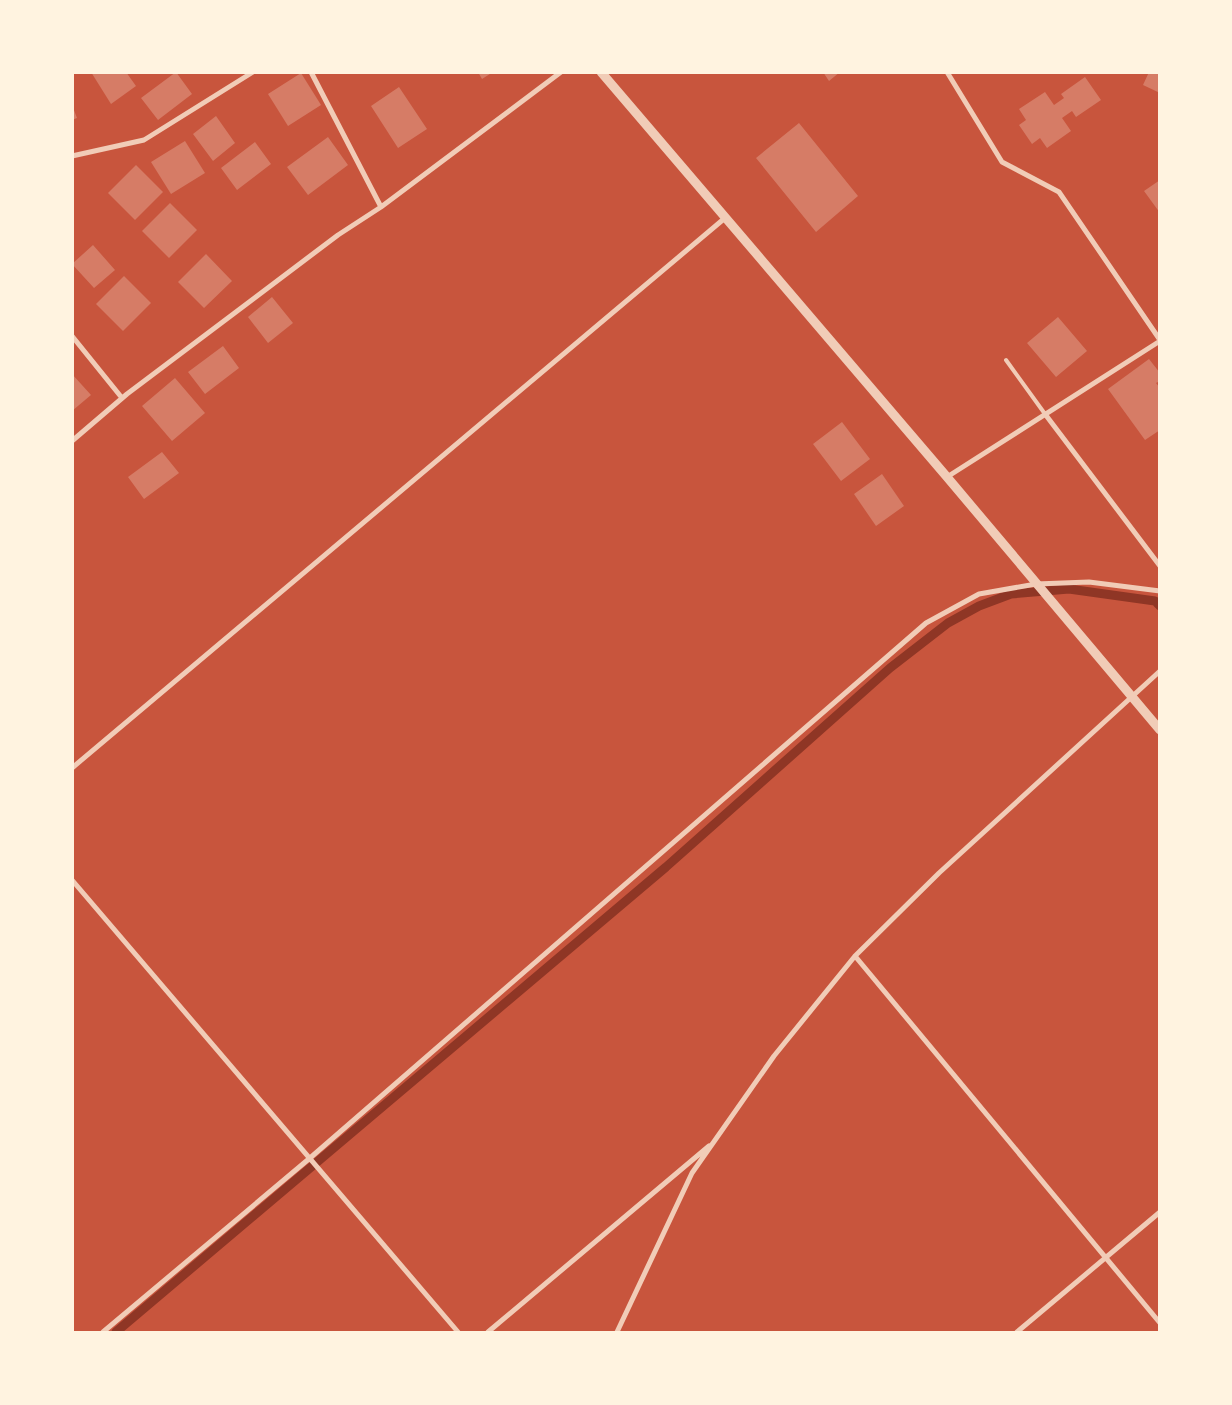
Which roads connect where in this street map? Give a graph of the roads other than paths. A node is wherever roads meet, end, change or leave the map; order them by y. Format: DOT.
graph roads {
  1 [pos="253,72"];
  2 [pos="311,72"];
  3 [pos="561,72"];
  4 [pos="601,72"];
  5 [pos="947,72"];
  6 [pos="72,156"];
  7 [pos="381,207"];
  8 [pos="726,218"];
  9 [pos="72,336"];
  10 [pos="1160,340"];
  11 [pos="1006,360"];
  12 [pos="122,398"];
  13 [pos="1045,414"];
  14 [pos="72,441"];
  15 [pos="948,477"];
  16 [pos="1160,566"];
  17 [pos="1036,584"];
  18 [pos="1160,592"];
  19 [pos="1160,671"];
  20 [pos="1131,698"];
  21 [pos="1160,730"];
  22 [pos="72,768"];
  23 [pos="72,880"];
  24 [pos="855,956"];
  25 [pos="715,1140"];
  26 [pos="310,1158"];
  27 [pos="1160,1212"];
  28 [pos="1104,1258"];
  29 [pos="1160,1324"];
  30 [pos="103,1332"];
  31 [pos="458,1332"];
  32 [pos="488,1332"];
  33 [pos="617,1332"];
  34 [pos="1017,1332"];
  1 -- 6 [label="street"];
  2 -- 7 [label="street"];
  3 -- 7 [label="street"];
  4 -- 8 [label="street"];
  5 -- 10 [label="street"];
  7 -- 12 [label="street"];
  8 -- 15 [label="street"];
  8 -- 22 [label="street"];
  9 -- 12 [label="street"];
  10 -- 13 [label="street"];
  11 -- 13 [label="lane"];
  12 -- 14 [label="street"];
  13 -- 15 [label="street"];
  13 -- 16 [label="street"];
  15 -- 17 [label="street"];
  17 -- 18 [label="street"];
  17 -- 20 [label="street"];
  17 -- 26 [label="street"];
  19 -- 20 [label="street"];
  20 -- 21 [label="street"];
  20 -- 24 [label="street"];
  23 -- 26 [label="street"];
  24 -- 25 [label="street"];
  24 -- 28 [label="street"];
  25 -- 32 [label="street"];
  25 -- 33 [label="street"];
  26 -- 30 [label="street"];
  26 -- 31 [label="street"];
  27 -- 28 [label="street"];
  28 -- 29 [label="street"];
  28 -- 34 [label="street"];
}
